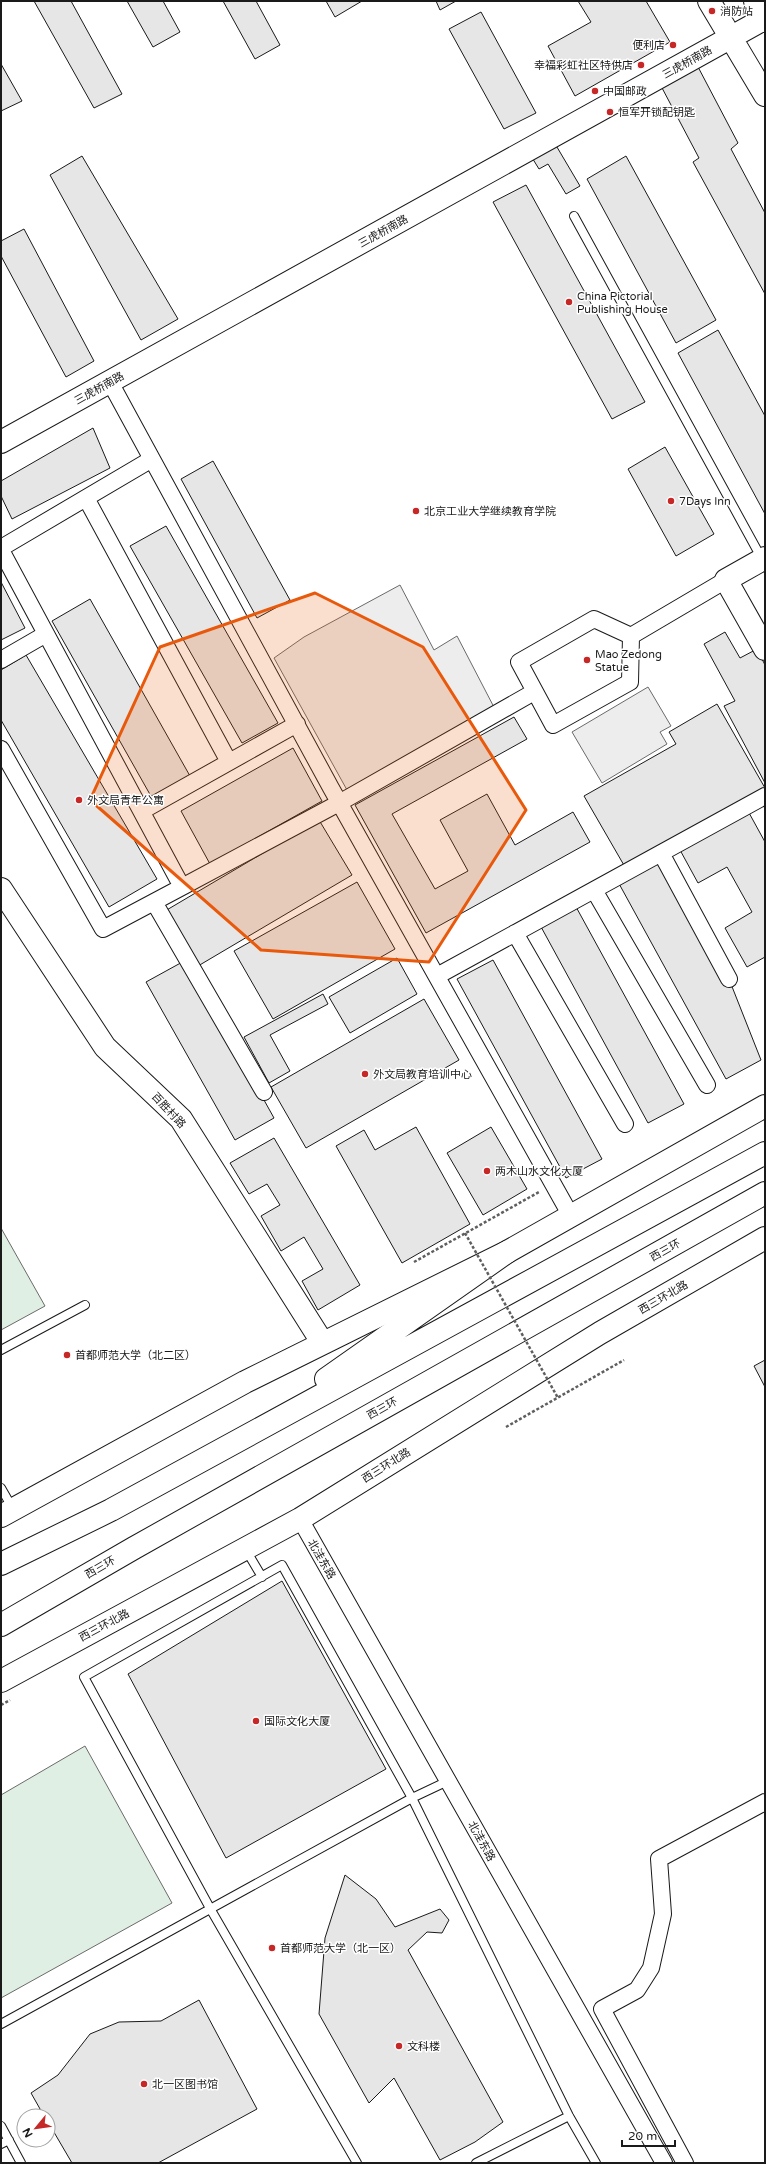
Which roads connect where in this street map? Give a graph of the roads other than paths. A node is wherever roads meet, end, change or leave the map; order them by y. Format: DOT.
graph roads {
  1 [pos="709,1"];
  2 [pos="761,14"];
  3 [pos="730,38"];
  4 [pos="765,95"];
  5 [pos="574,216"];
  6 [pos="110,382"];
  7 [pos="1,442"];
  8 [pos="152,459"];
  9 [pos="86,498"];
  10 [pos="1,549"];
  11 [pos="764,559"];
  12 [pos="726,580"];
  13 [pos="46,634"];
  14 [pos="631,636"];
  15 [pos="765,649"];
  16 [pos="1,660"];
  17 [pos="534,692"];
  18 [pos="297,724"];
  19 [pos="1,749"];
  20 [pos="229,762"];
  21 [pos="765,796"];
  22 [pos="339,803"];
  23 [pos="142,811"];
  24 [pos="661,853"];
  25 [pos="182,887"];
  26 [pos="1,890"];
  27 [pos="594,890"];
  28 [pos="154,902"];
  29 [pos="515,933"];
  30 [pos="437,976"];
  31 [pos="729,979"];
  32 [pos="707,1084"];
  33 [pos="264,1092"];
  34 [pos="765,1106"];
  35 [pos="625,1124"];
  36 [pos="765,1153"];
  37 [pos="765,1193"];
  38 [pos="571,1216"];
  39 [pos="765,1238"];
  40 [pos="507,1252"];
  41 [pos="85,1305"];
  42 [pos="322,1342"];
  43 [pos="1,1350"];
  44 [pos="241,1439"];
  45 [pos="1,1488"];
  46 [pos="111,1510"];
  47 [pos="7,1513"];
  48 [pos="300,1519"];
  49 [pos="134,1548"];
  50 [pos="246,1548"];
  51 [pos="1,1564"];
  52 [pos="262,1577"];
  53 [pos="1,1580"];
  54 [pos="1,1610"];
  55 [pos="1,1625"];
  56 [pos="1,1681"];
  57 [pos="448,1780"];
  58 [pos="412,1798"];
  59 [pos="765,1802"];
  60 [pos="211,1910"];
  61 [pos="1,2024"];
  62 [pos="569,2116"];
  63 [pos="1,2126"];
  64 [pos="5,2142"];
  65 [pos="21,2163"];
  66 [pos="357,2163"];
  67 [pos="476,2163"];
  68 [pos="596,2163"];
  69 [pos="664,2163"];
  70 [pos="685,2163"];
  1 -- 3 [label="main road"];
  2 -- 3 [label="main road, 三虎桥南路"];
  3 -- 4 [label="main road"];
  3 -- 6 [label="main road, 三虎桥南路"];
  5 -- 11 [label="lane"];
  6 -- 7 [label="main road, 三虎桥南路"];
  6 -- 8 [label="street"];
  8 -- 9 [label="street"];
  8 -- 18 [label="street"];
  9 -- 10 [label="street"];
  9 -- 20 [label="street"];
  10 -- 13 [label="street"];
  11 -- 12 [label="main road"];
  12 -- 14 [label="street"];
  12 -- 15 [label="main road"];
  13 -- 16 [label="street"];
  13 -- 23 [label="street"];
  14 -- 17 [label="street"];
  14 -- 17 [label="street"];
  17 -- 22 [label="street"];
  18 -- 20 [label="street"];
  18 -- 22 [label="street"];
  19 -- 28 [label="street"];
  20 -- 23 [label="street"];
  21 -- 24 [label="street"];
  22 -- 25 [label="street"];
  22 -- 30 [label="street"];
  23 -- 25 [label="street"];
  24 -- 27 [label="street"];
  24 -- 31 [label="street"];
  25 -- 28 [label="street"];
  26 -- 42 [label="main road, 百胜村路"];
  27 -- 29 [label="street"];
  27 -- 32 [label="street"];
  28 -- 33 [label="street"];
  29 -- 30 [label="street"];
  29 -- 35 [label="street"];
  30 -- 38 [label="street"];
  34 -- 38 [label="main road"];
  36 -- 44 [label="main road"];
  37 -- 49 [label="main road, 西三环"];
  38 -- 40 [label="main road"];
  39 -- 48 [label="main road, 西三环北路"];
  40 -- 42 [label="main road"];
  40 -- 44 [label="main road"];
  41 -- 43 [label="lane"];
  42 -- 47 [label="main road"];
  44 -- 46 [label="main road"];
  45 -- 47 [label="lane"];
  46 -- 51 [label="main road"];
  46 -- 53 [label="main road"];
  48 -- 50 [label="main road, 西三环北路"];
  48 -- 57 [label="street, 北洼东路"];
  49 -- 54 [label="main road"];
  49 -- 55 [label="main road, 西三环"];
  50 -- 52 [label="lane"];
  50 -- 56 [label="main road, 西三环北路"];
  52 -- 58 [label="lane"];
  52 -- 60 [label="lane"];
  57 -- 58 [label="lane"];
  57 -- 69 [label="street, 北洼东路"];
  58 -- 60 [label="lane"];
  58 -- 62 [label="lane"];
  59 -- 70 [label="street"];
  60 -- 61 [label="lane"];
  60 -- 66 [label="lane"];
  62 -- 67 [label="lane"];
  62 -- 68 [label="lane"];
  63 -- 64 [label="lane"];
  64 -- 65 [label="lane"];
}
